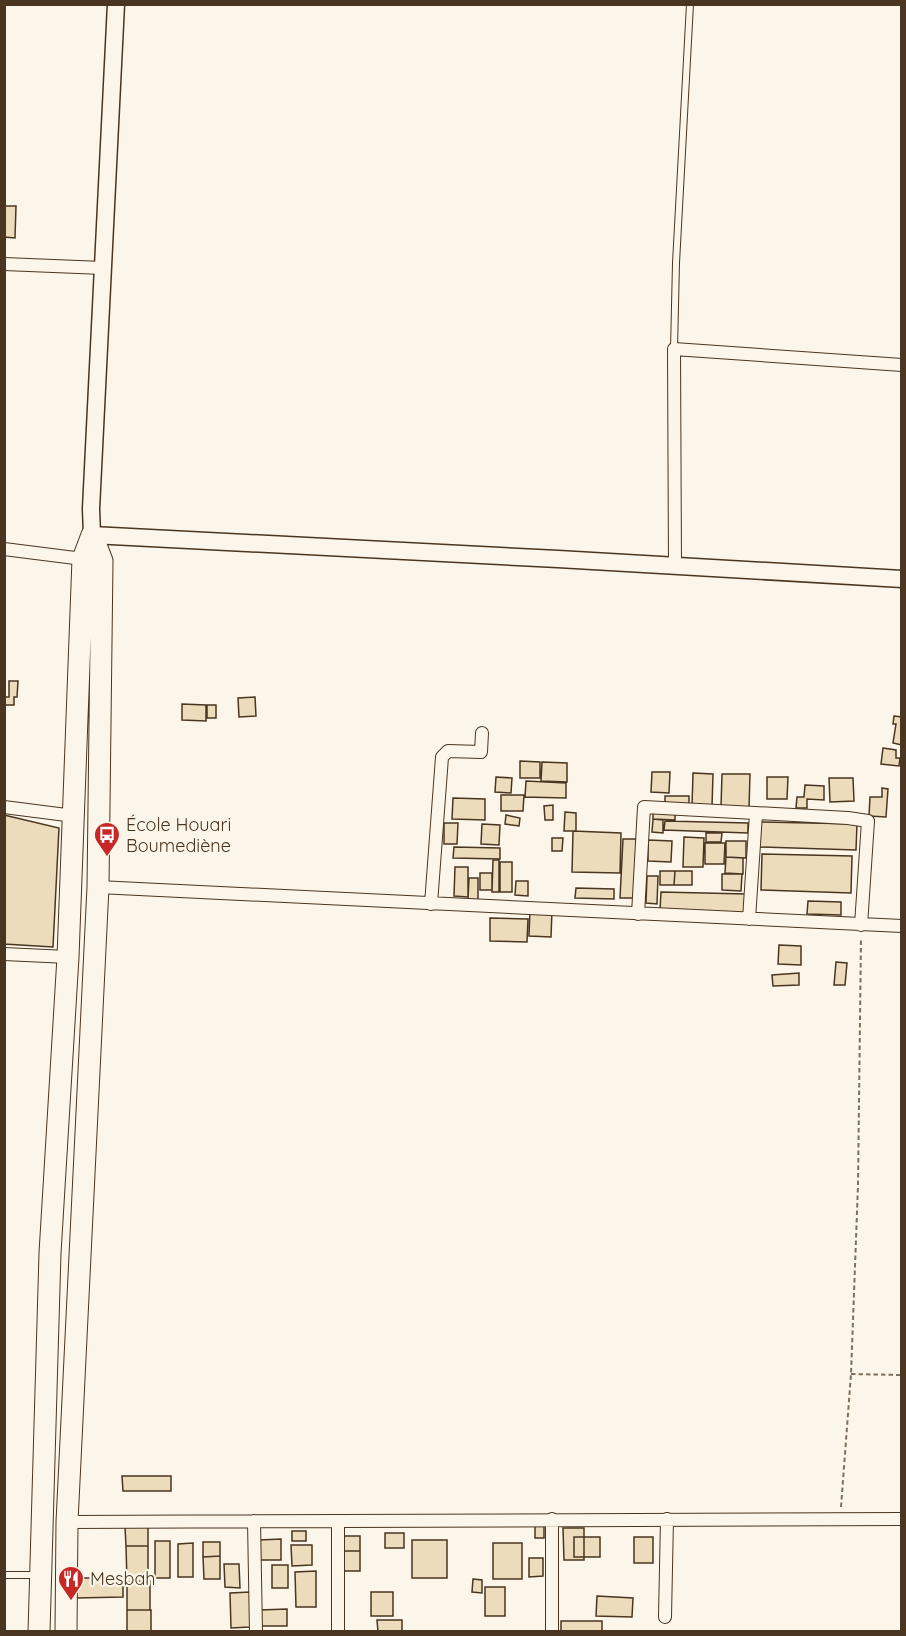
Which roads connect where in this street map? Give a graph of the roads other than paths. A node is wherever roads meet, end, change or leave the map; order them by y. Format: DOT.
graph roads {
  1 [pos="116,4"];
  2 [pos="690,4"];
  3 [pos="4,264"];
  4 [pos="103,268"];
  5 [pos="674,348"];
  6 [pos="902,366"];
  7 [pos="92,535"];
  8 [pos="4,549"];
  9 [pos="83,560"];
  10 [pos="675,566"];
  11 [pos="902,579"];
  12 [pos="482,733"];
  13 [pos="4,807"];
  14 [pos="756,814"];
  15 [pos="74,816"];
  16 [pos="98,887"];
  17 [pos="431,904"];
  18 [pos="638,914"];
  19 [pos="749,919"];
  20 [pos="861,925"];
  21 [pos="902,926"];
  22 [pos="4,954"];
  23 [pos="68,957"];
  24 [pos="552,1519"];
  25 [pos="667,1519"];
  26 [pos="902,1519"];
  27 [pos="254,1521"];
  28 [pos="338,1521"];
  29 [pos="67,1522"];
  30 [pos="4,1575"];
  31 [pos="41,1575"];
  32 [pos="665,1617"];
  33 [pos="66,1631"];
  34 [pos="39,1632"];
  35 [pos="255,1632"];
  36 [pos="338,1632"];
  37 [pos="552,1632"];
  1 -- 4 [label="street"];
  2 -- 5 [label="lane"];
  3 -- 4 [label="street"];
  4 -- 7 [label="street"];
  5 -- 6 [label="street"];
  5 -- 10 [label="street"];
  7 -- 9 [label="highway"];
  7 -- 10 [label="street"];
  7 -- 16 [label="highway"];
  8 -- 9 [label="street"];
  9 -- 15 [label="highway"];
  10 -- 11 [label="street"];
  12 -- 17 [label="street"];
  13 -- 15 [label="street"];
  14 -- 18 [label="street"];
  14 -- 19 [label="street"];
  14 -- 20 [label="street"];
  15 -- 23 [label="highway"];
  16 -- 17 [label="street"];
  16 -- 29 [label="highway"];
  17 -- 18 [label="street"];
  18 -- 19 [label="street"];
  19 -- 20 [label="street"];
  20 -- 21 [label="street"];
  22 -- 23 [label="street"];
  23 -- 31 [label="highway"];
  24 -- 25 [label="street"];
  24 -- 28 [label="street"];
  24 -- 37 [label="street"];
  25 -- 26 [label="street"];
  25 -- 32 [label="street"];
  27 -- 28 [label="street"];
  27 -- 29 [label="street"];
  27 -- 35 [label="street"];
  28 -- 36 [label="street"];
  29 -- 33 [label="highway"];
  30 -- 31 [label="lane"];
  31 -- 34 [label="highway"];
}
